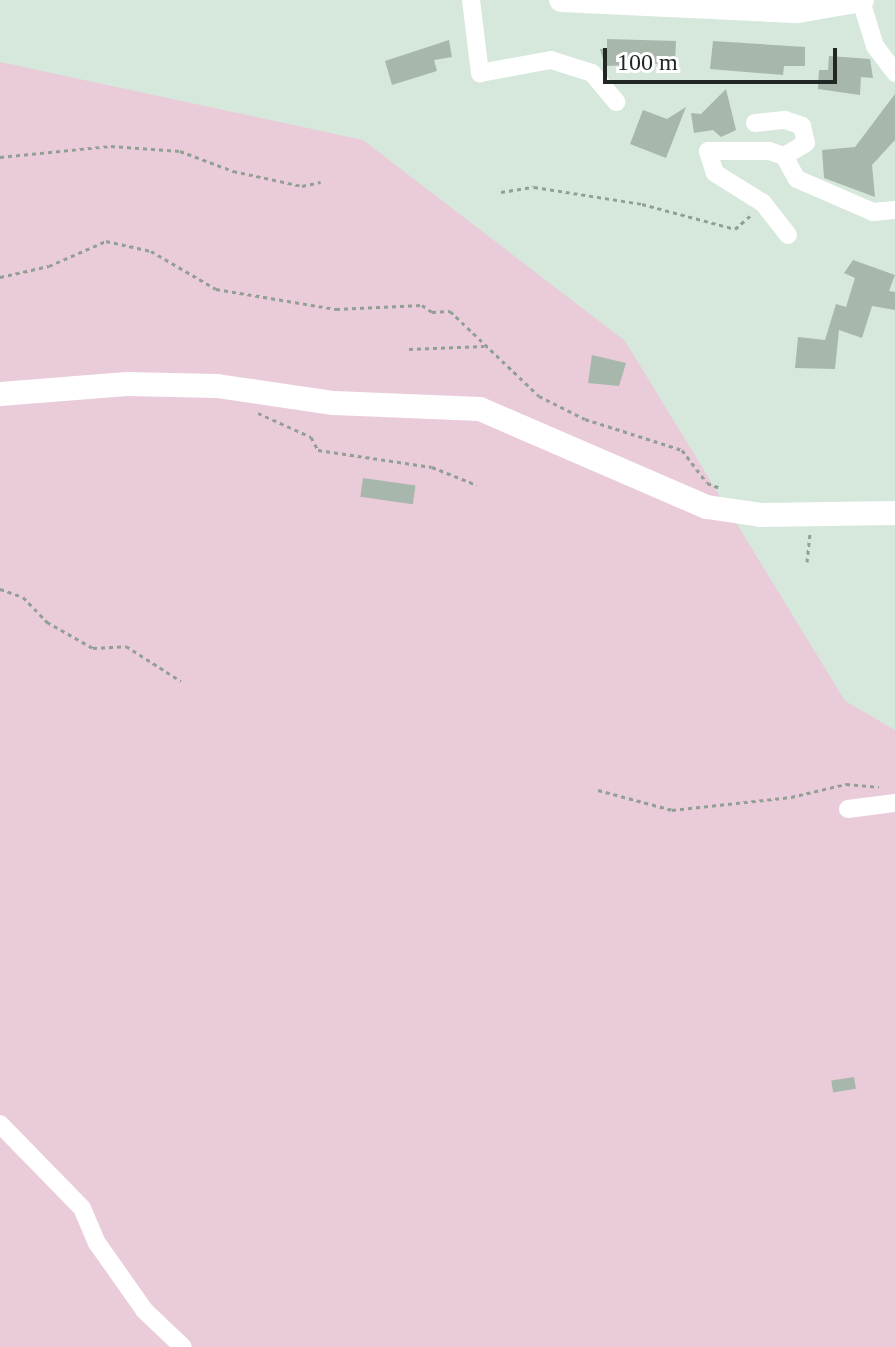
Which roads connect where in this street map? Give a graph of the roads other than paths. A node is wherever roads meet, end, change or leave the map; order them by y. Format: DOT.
graph roads {
  1 [pos="471,0"];
  2 [pos="561,0"];
  3 [pos="861,0"];
  4 [pos="686,4"];
  5 [pos="895,73"];
  6 [pos="616,102"];
  7 [pos="755,123"];
  8 [pos="784,156"];
  9 [pos="895,210"];
  10 [pos="788,235"];
  11 [pos="0,394"];
  12 [pos="895,513"];
  13 [pos="890,796"];
  14 [pos="848,809"];
  15 [pos="0,1124"];
  16 [pos="183,1347"];
  1 -- 6 [label="street"];
  2 -- 4 [label="street"];
  3 -- 4 [label="street"];
  3 -- 5 [label="street"];
  7 -- 8 [label="street"];
  8 -- 9 [label="street"];
  8 -- 10 [label="street"];
  11 -- 12 [label="street"];
  13 -- 14 [label="street"];
  15 -- 16 [label="street"];
}
